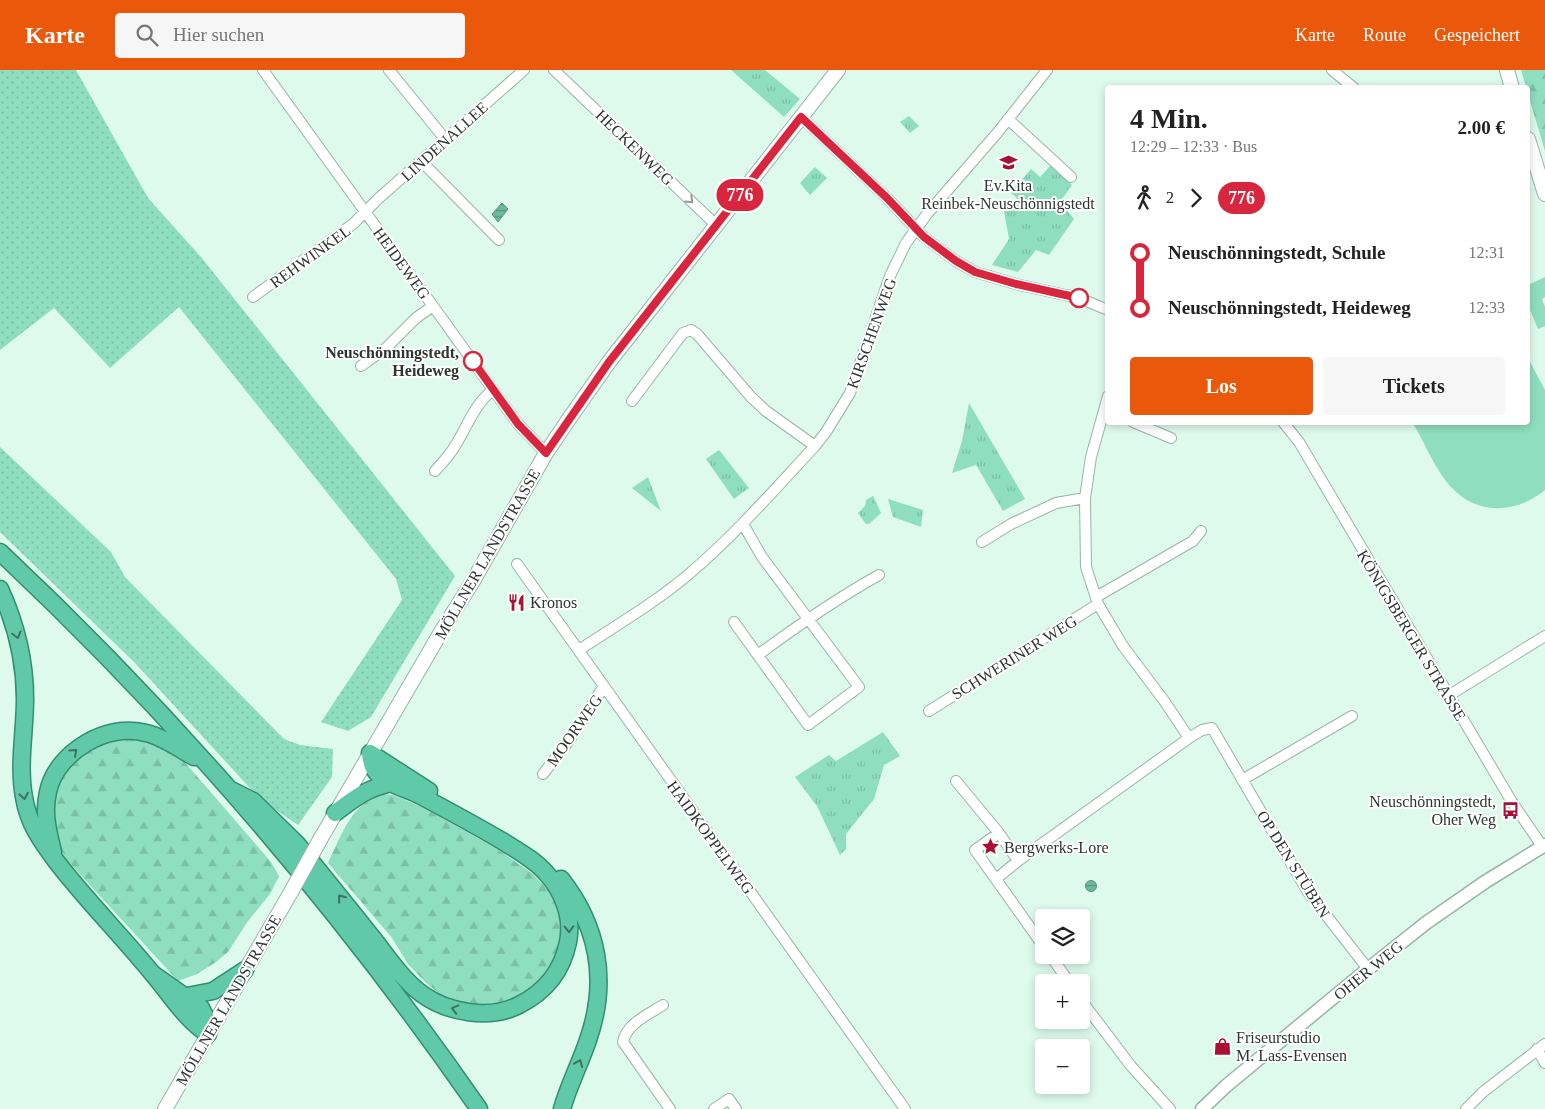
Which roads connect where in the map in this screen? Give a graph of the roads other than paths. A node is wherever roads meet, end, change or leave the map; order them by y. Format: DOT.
graph roads {
  1 [pos="263,70"];
  2 [pos="389,70"];
  3 [pos="524,70"];
  4 [pos="554,70"];
  5 [pos="838,70"];
  6 [pos="1047,70"];
  7 [pos="1332,70"];
  8 [pos="1507,70"];
  9 [pos="1350,85"];
  10 [pos="1511,85"];
  11 [pos="801,117"];
  12 [pos="1008,119"];
  13 [pos="445,139"];
  14 [pos="1530,145"];
  15 [pos="421,161"];
  16 [pos="1071,177"];
  17 [pos="1545,194"];
  18 [pos="365,213"];
  19 [pos="716,225"];
  20 [pos="916,228"];
  21 [pos="499,240"];
  22 [pos="253,297"];
  23 [pos="433,306"];
  24 [pos="1105,309"];
  25 [pos="361,366"];
  26 [pos="493,390"];
  27 [pos="632,401"];
  28 [pos="1105,411"];
  29 [pos="1139,425"];
  30 [pos="1285,425"];
  31 [pos="1171,438"];
  32 [pos="815,446"];
  33 [pos="546,453"];
  34 [pos="435,471"];
  35 [pos="1085,498"];
  36 [pos="743,524"];
  37 [pos="1201,531"];
  38 [pos="982,542"];
  39 [pos="0,552"];
  40 [pos="517,564"];
  41 [pos="879,575"];
  42 [pos="0,589"];
  43 [pos="1097,601"];
  44 [pos="808,618"];
  45 [pos="734,622"];
  46 [pos="1545,636"];
  47 [pos="579,650"];
  48 [pos="758,655"];
  49 [pos="604,686"];
  50 [pos="1448,696"];
  51 [pos="929,711"];
  52 [pos="1352,716"];
  53 [pos="1189,738"];
  54 [pos="370,753"];
  55 [pos="207,764"];
  56 [pos="543,774"];
  57 [pos="1242,780"];
  58 [pos="956,781"];
  59 [pos="392,783"];
  60 [pos="229,789"];
  61 [pos="336,813"];
  62 [pos="999,833"];
  63 [pos="1544,845"];
  64 [pos="56,861"];
  65 [pos="1018,861"];
  66 [pos="996,879"];
  67 [pos="1035,934"];
  68 [pos="1368,968"];
  69 [pos="245,970"];
  70 [pos="153,974"];
  71 [pos="187,996"];
  72 [pos="663,1005"];
  73 [pos="1090,1012"];
  74 [pos="208,1034"];
  75 [pos="1541,1047"];
  76 [pos="1545,1063"];
  77 [pos="1209,1107"];
  78 [pos="165,1109"];
  79 [pos="479,1109"];
  80 [pos="562,1109"];
  81 [pos="670,1109"];
  82 [pos="714,1109"];
  83 [pos="736,1109"];
  84 [pos="905,1109"];
  85 [pos="1170,1109"];
  86 [pos="1466,1109"];
  1 -- 18 [label="street, HEIDEWEG"];
  2 -- 13 [label="street"];
  3 -- 13 [label="street, LINDENALLEE"];
  4 -- 19 [label="street, HECKENWEG, one-way"];
  5 -- 11 [label="main road, MÖLLNER LANDSTRASSE"];
  6 -- 12 [label="street, KIRSCHENWEG"];
  7 -- 9 [label="street"];
  8 -- 10 [label="main road"];
  11 -- 19 [label="main road, MÖLLNER LANDSTRASSE"];
  11 -- 20 [label="street"];
  12 -- 16 [label="street"];
  12 -- 20 [label="street, KIRSCHENWEG"];
  13 -- 15 [label="street, LINDENALLEE"];
  14 -- 17 [label="main road"];
  15 -- 18 [label="street, LINDENALLEE"];
  15 -- 21 [label="street"];
  18 -- 22 [label="street, REHWINKEL"];
  18 -- 23 [label="street, HEIDEWEG"];
  19 -- 33 [label="main road, MÖLLNER LANDSTRASSE"];
  20 -- 24 [label="street"];
  20 -- 32 [label="street, KIRSCHENWEG"];
  23 -- 25 [label="street"];
  23 -- 26 [label="street, HEIDEWEG"];
  26 -- 33 [label="street, HEIDEWEG"];
  26 -- 34 [label="street"];
  27 -- 32 [label="street"];
  28 -- 35 [label="street"];
  29 -- 31 [label="street"];
  30 -- 50 [label="street, KÖNIGSBERGER STRASSE"];
  32 -- 36 [label="street, KIRSCHENWEG"];
  33 -- 54 [label="main road, MÖLLNER LANDSTRASSE"];
  35 -- 38 [label="street"];
  35 -- 43 [label="street"];
  36 -- 44 [label="street"];
  36 -- 47 [label="street, KIRSCHENWEG"];
  37 -- 43 [label="street, SCHWERINER WEG"];
  39 -- 55 [label="highway"];
  40 -- 47 [label="street, HAIDKOPPELWEG"];
  41 -- 44 [label="street"];
  42 -- 64 [label="highway, one-way"];
  43 -- 51 [label="street, SCHWERINER WEG"];
  43 -- 53 [label="street"];
  44 -- 48 [label="street"];
  44 -- 48 [label="street"];
  45 -- 48 [label="street"];
  46 -- 50 [label="street"];
  47 -- 49 [label="street, HAIDKOPPELWEG"];
  49 -- 56 [label="street, MOORWEG"];
  49 -- 84 [label="street, HAIDKOPPELWEG"];
  50 -- 63 [label="street, KÖNIGSBERGER STRASSE"];
  52 -- 57 [label="street"];
  53 -- 57 [label="street, OP DEN STÜBEN"];
  53 -- 65 [label="street, OP DEN STÜBEN"];
  54 -- 59 [label="highway"];
  54 -- 61 [label="main road, MÖLLNER LANDSTRASSE"];
  80 -- 54 [label="highway, one-way"];
  55 -- 60 [label="highway"];
  64 -- 55 [label="highway, one-way"];
  57 -- 68 [label="street, OP DEN STÜBEN"];
  58 -- 62 [label="street"];
  59 -- 60 [label="highway, one-way"];
  59 -- 61 [label="highway"];
  60 -- 79 [label="highway"];
  61 -- 69 [label="main road, MÖLLNER LANDSTRASSE, bridge"];
  62 -- 65 [label="street"];
  62 -- 66 [label="street"];
  63 -- 68 [label="street, OHER WEG"];
  64 -- 70 [label="highway"];
  65 -- 66 [label="street, OP DEN STÜBEN"];
  66 -- 67 [label="street"];
  68 -- 77 [label="street, OHER WEG"];
  69 -- 71 [label="highway"];
  69 -- 74 [label="main road, MÖLLNER LANDSTRASSE"];
  70 -- 71 [label="highway"];
  70 -- 74 [label="highway"];
  71 -- 74 [label="highway"];
  72 -- 81 [label="street"];
  73 -- 85 [label="street"];
  74 -- 78 [label="main road, MÖLLNER LANDSTRASSE"];
  75 -- 76 [label="street"];
  75 -- 86 [label="street"];
  82 -- 83 [label="street"];
}
